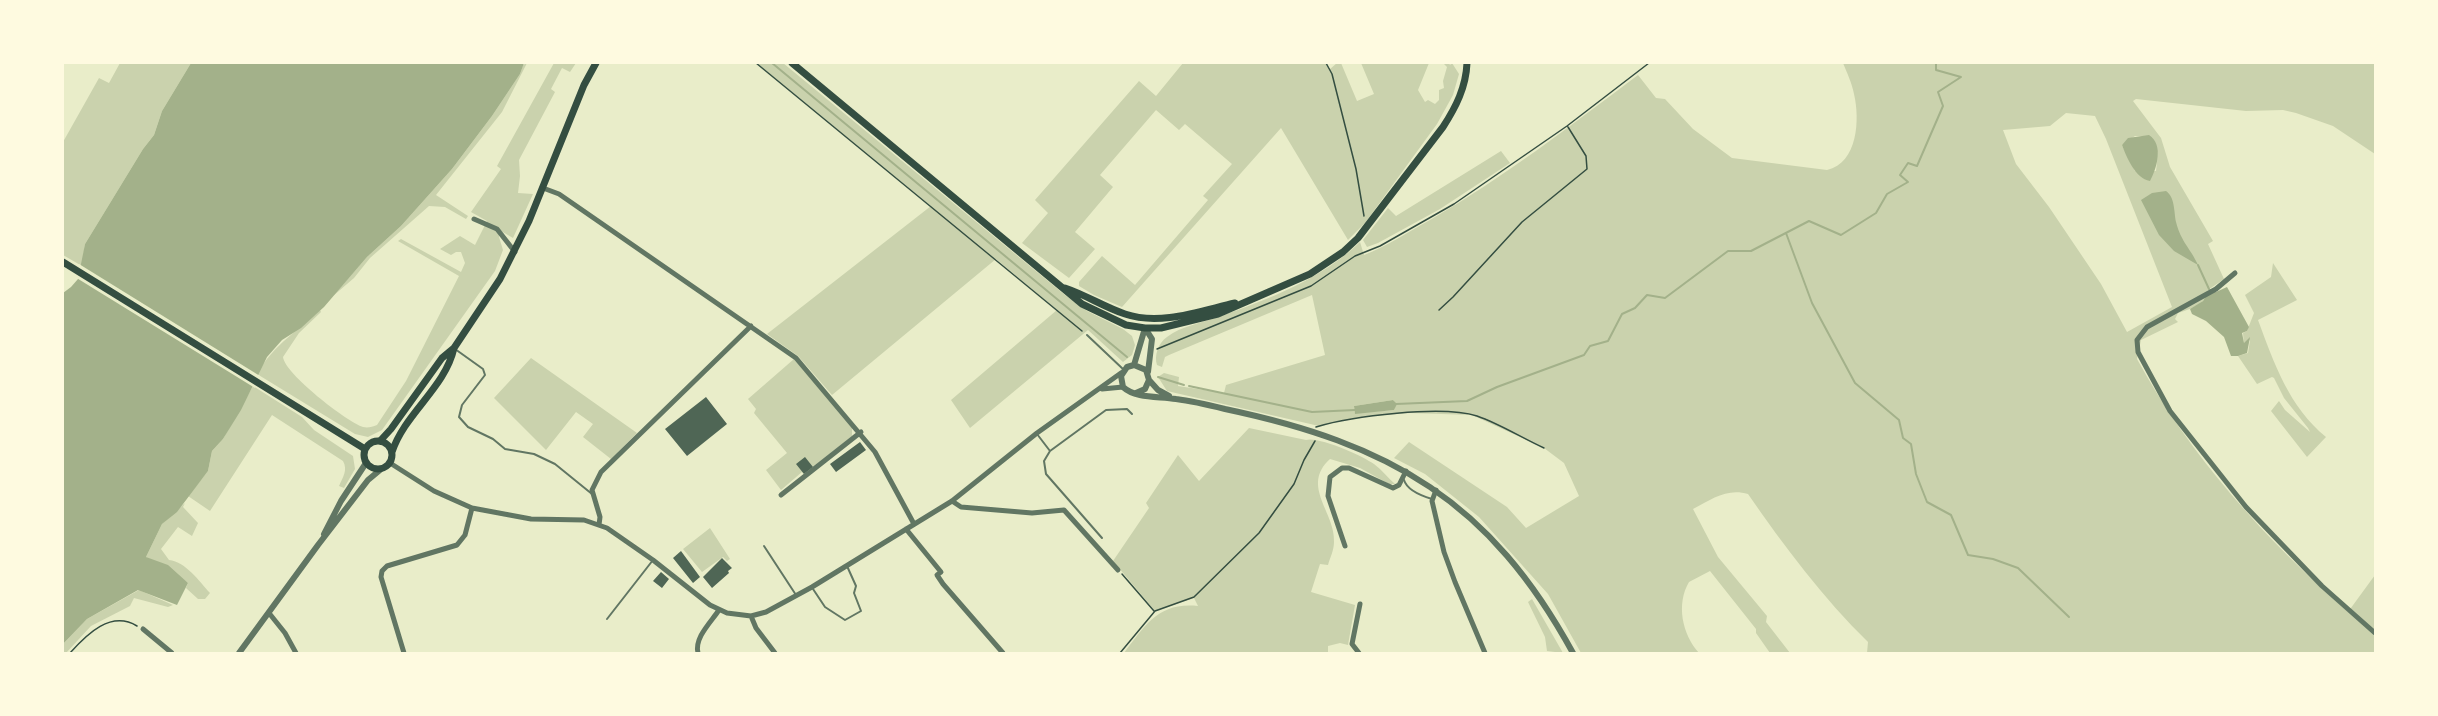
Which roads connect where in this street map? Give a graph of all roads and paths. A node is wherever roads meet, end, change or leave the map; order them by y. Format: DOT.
graph roads {
  1 [pos="596,63"];
  2 [pos="756,63"];
  3 [pos="792,63"];
  4 [pos="1326,63"];
  5 [pos="1467,63"];
  6 [pos="1649,63"];
  7 [pos="1567,126"];
  8 [pos="543,188"];
  9 [pos="474,219"];
  10 [pos="1366,228"];
  11 [pos="515,252"];
  12 [pos="64,263"];
  13 [pos="2235,273"];
  14 [pos="1065,288"];
  15 [pos="1252,299"];
  16 [pos="1439,310"];
  17 [pos="1145,319"];
  18 [pos="751,326"];
  19 [pos="1145,328"];
  20 [pos="1087,335"];
  21 [pos="1165,347"];
  22 [pos="454,348"];
  23 [pos="1134,365"];
  24 [pos="1124,371"];
  25 [pos="1148,376"];
  26 [pos="1124,387"];
  27 [pos="1097,390"];
  28 [pos="1136,393"];
  29 [pos="1172,398"];
  30 [pos="1131,414"];
  31 [pos="1311,431"];
  32 [pos="861,432"];
  33 [pos="1037,433"];
  34 [pos="1319,433"];
  35 [pos="380,441"];
  36 [pos="1544,448"];
  37 [pos="365,449"];
  38 [pos="1050,451"];
  39 [pos="392,452"];
  40 [pos="366,463"];
  41 [pos="390,463"];
  42 [pos="380,470"];
  43 [pos="1405,474"];
  44 [pos="1436,490"];
  45 [pos="592,494"];
  46 [pos="781,495"];
  47 [pos="1432,499"];
  48 [pos="952,501"];
  49 [pos="472,508"];
  50 [pos="914,524"];
  51 [pos="599,525"];
  52 [pos="906,529"];
  53 [pos="1102,538"];
  54 [pos="318,545"];
  55 [pos="764,546"];
  56 [pos="1345,546"];
  57 [pos="653,560"];
  58 [pos="847,566"];
  59 [pos="1118,570"];
  60 [pos="812,587"];
  61 [pos="796,596"];
  62 [pos="1360,604"];
  63 [pos="720,610"];
  64 [pos="1155,612"];
  65 [pos="269,613"];
  66 [pos="751,616"];
  67 [pos="607,619"];
  68 [pos="143,629"];
  69 [pos="2375,633"];
  70 [pos="70,653"];
  71 [pos="172,653"];
  72 [pos="238,653"];
  73 [pos="297,653"];
  74 [pos="404,653"];
  75 [pos="698,653"];
  76 [pos="775,653"];
  77 [pos="1003,653"];
  78 [pos="1120,653"];
  79 [pos="1359,653"];
  80 [pos="1485,653"];
  81 [pos="1573,653"];
  1 -- 8 [label="main road"];
  2 -- 20 [label="path"];
  3 -- 14 [label="main road"];
  4 -- 10 [label="path"];
  5 -- 10 [label="main road"];
  6 -- 7 [label="path"];
  7 -- 16 [label="path"];
  7 -- 21 [label="path"];
  8 -- 11 [label="main road"];
  8 -- 18 [label="street"];
  9 -- 11 [label="street"];
  10 -- 15 [label="main road"];
  11 -- 22 [label="main road"];
  12 -- 37 [label="main road"];
  13 -- 69 [label="street"];
  14 -- 17 [label="main road"];
  14 -- 19 [label="main road"];
  15 -- 17 [label="main road"];
  15 -- 19 [label="main road"];
  17 -- 19 [label="main road"];
  18 -- 32 [label="street"];
  18 -- 45 [label="street"];
  19 -- 23 [label="street"];
  19 -- 25 [label="street"];
  20 -- 24 [label="lane"];
  22 -- 35 [label="main road"];
  22 -- 39 [label="main road"];
  22 -- 45 [label="lane"];
  23 -- 24 [label="street"];
  23 -- 25 [label="street"];
  24 -- 26 [label="street"];
  24 -- 27 [label="street"];
  25 -- 28 [label="street"];
  25 -- 29 [label="street"];
  26 -- 27 [label="street"];
  26 -- 28 [label="street"];
  27 -- 33 [label="street"];
  28 -- 29 [label="street"];
  29 -- 31 [label="street"];
  30 -- 38 [label="lane"];
  31 -- 34 [label="street"];
  31 -- 36 [label="path"];
  32 -- 46 [label="street"];
  32 -- 50 [label="street"];
  33 -- 38 [label="lane"];
  33 -- 48 [label="street"];
  34 -- 43 [label="street"];
  34 -- 64 [label="path"];
  35 -- 37 [label="main road"];
  35 -- 39 [label="main road"];
  37 -- 40 [label="main road"];
  38 -- 53 [label="lane"];
  39 -- 41 [label="main road"];
  40 -- 42 [label="main road"];
  40 -- 54 [label="street"];
  41 -- 42 [label="main road"];
  41 -- 49 [label="street"];
  42 -- 54 [label="street"];
  43 -- 44 [label="street"];
  43 -- 47 [label="lane"];
  43 -- 56 [label="street"];
  44 -- 47 [label="street"];
  44 -- 81 [label="street"];
  45 -- 51 [label="street"];
  47 -- 80 [label="street"];
  48 -- 50 [label="street"];
  48 -- 59 [label="street"];
  49 -- 51 [label="street"];
  49 -- 74 [label="street"];
  50 -- 52 [label="street"];
  51 -- 57 [label="street"];
  52 -- 58 [label="street"];
  52 -- 77 [label="street"];
  54 -- 65 [label="street"];
  55 -- 61 [label="lane"];
  57 -- 63 [label="street"];
  57 -- 67 [label="lane"];
  58 -- 60 [label="street"];
  58 -- 60 [label="lane"];
  59 -- 64 [label="path"];
  60 -- 61 [label="street"];
  61 -- 66 [label="street"];
  62 -- 79 [label="street"];
  63 -- 66 [label="street"];
  63 -- 75 [label="street"];
  64 -- 78 [label="path"];
  65 -- 72 [label="street"];
  65 -- 73 [label="street"];
  66 -- 76 [label="street"];
  68 -- 70 [label="path"];
  68 -- 71 [label="street"];
}
